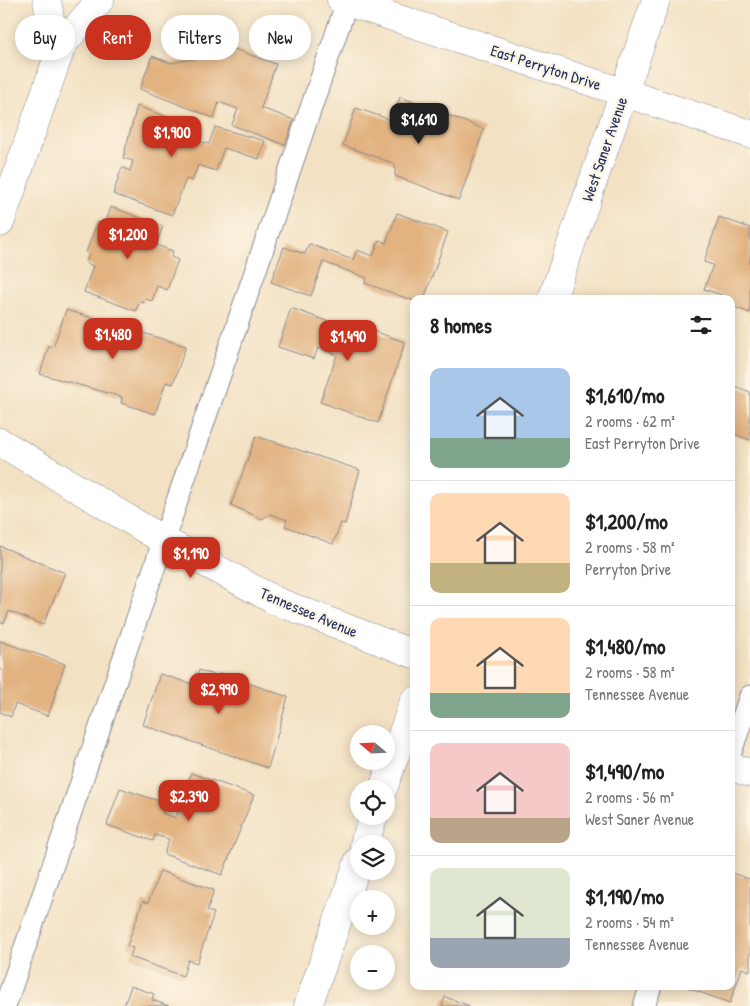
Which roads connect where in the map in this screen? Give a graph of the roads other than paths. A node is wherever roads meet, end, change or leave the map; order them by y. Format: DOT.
graph roads {
  1 [pos="47,0"];
  2 [pos="100,0"];
  3 [pos="656,0"];
  4 [pos="344,1"];
  5 [pos="49,15"];
  6 [pos="75,30"];
  7 [pos="57,60"];
  8 [pos="624,93"];
  9 [pos="750,134"];
  10 [pos="0,223"];
  11 [pos="553,295"];
  12 [pos="0,442"];
  13 [pos="165,541"];
  14 [pos="410,652"];
  15 [pos="750,696"];
  16 [pos="410,712"];
  17 [pos="735,740"];
  18 [pos="735,768"];
  19 [pos="750,773"];
  20 [pos="386,780"];
  21 [pos="352,880"];
  22 [pos="650,990"];
  23 [pos="5,1006"];
  24 [pos="308,1006"];
  25 [pos="644,1006"];
  1 -- 5 [label="street"];
  2 -- 6 [label="street"];
  3 -- 8 [label="street, West Saner Avenue"];
  4 -- 8 [label="street, East Perryton Drive"];
  4 -- 13 [label="lane"];
  7 -- 10 [label="street"];
  8 -- 9 [label="street, East Perryton Drive"];
  8 -- 11 [label="street, West Saner Avenue"];
  12 -- 13 [label="street, Tennessee Avenue"];
  13 -- 14 [label="street, Tennessee Avenue"];
  13 -- 23 [label="lane"];
  15 -- 17 [label="lane"];
  16 -- 20 [label="street"];
  18 -- 19 [label="street"];
  21 -- 24 [label="street"];
  22 -- 25 [label="lane"];
}
